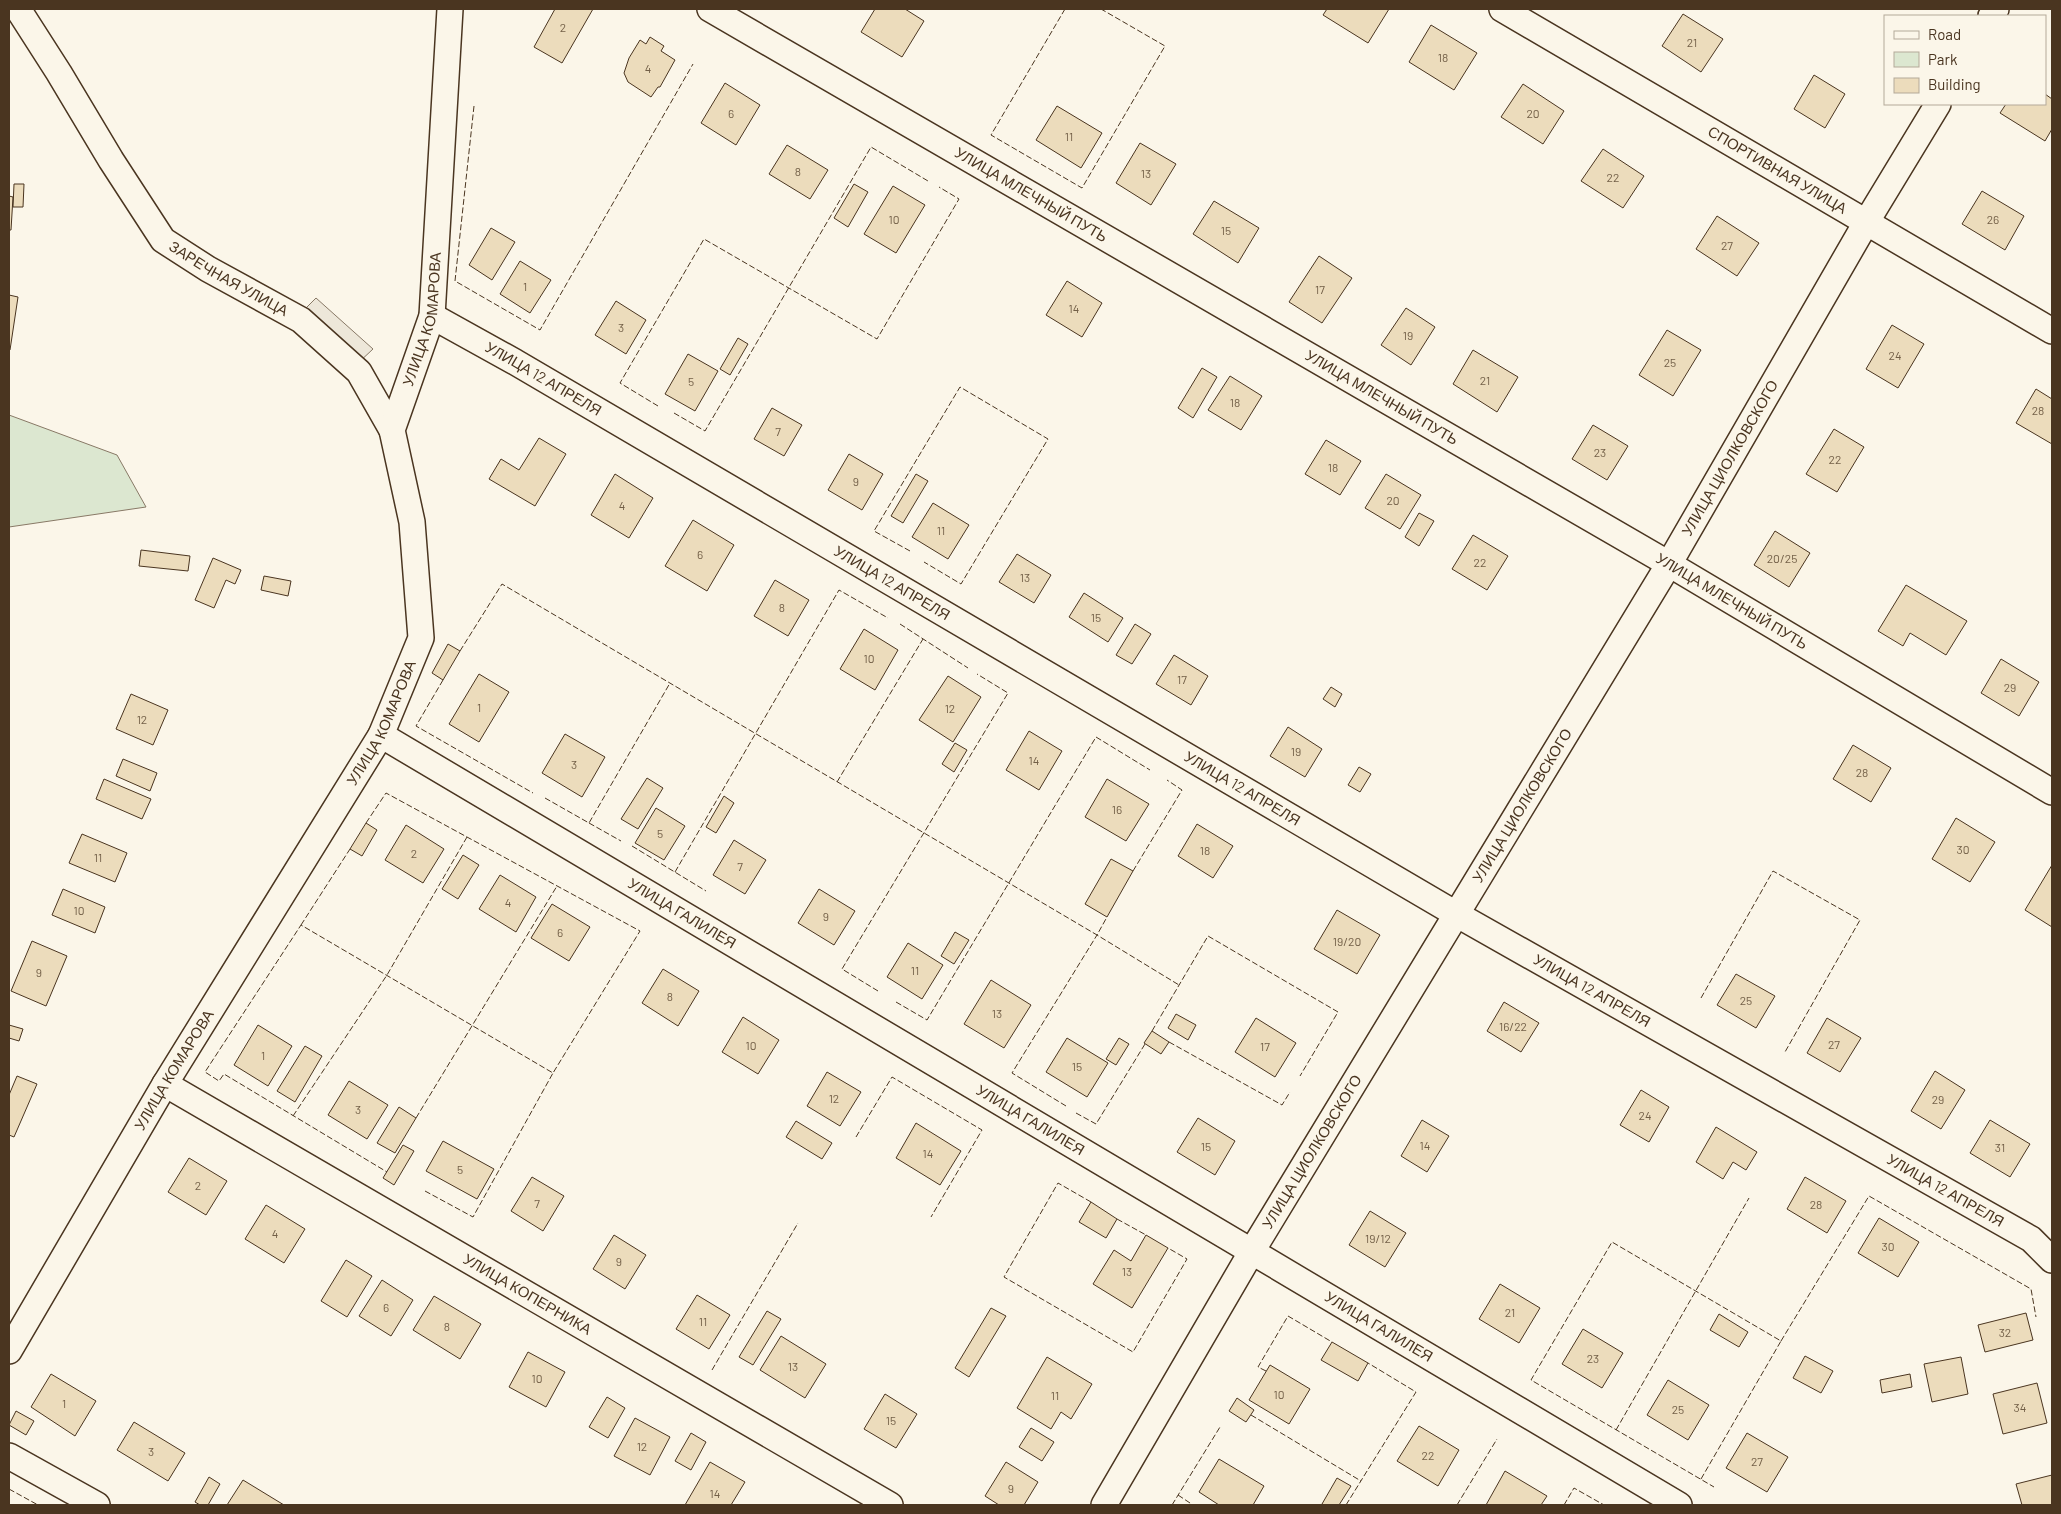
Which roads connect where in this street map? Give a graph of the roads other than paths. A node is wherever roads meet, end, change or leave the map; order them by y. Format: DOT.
graph roads {
  1 [pos="18,9"];
  2 [pos="450,9"];
  3 [pos="710,9"];
  4 [pos="1502,9"];
  5 [pos="1937,105"];
  6 [pos="1867,222"];
  7 [pos="432,316"];
  8 [pos="2052,330"];
  9 [pos="392,430"];
  10 [pos="1669,564"];
  11 [pos="381,735"];
  12 [pos="2052,792"];
  13 [pos="1456,914"];
  14 [pos="165,1084"];
  15 [pos="1252,1251"];
  16 [pos="2052,1260"];
  17 [pos="9,1351"];
  18 [pos="9,1456"];
  19 [pos="96,1505"];
  20 [pos="890,1505"];
  21 [pos="1104,1505"];
  22 [pos="1679,1505"];
  1 -- 9 [label="street, ЗАРЕЧНАЯ УЛИЦА"];
  2 -- 7 [label="street, УЛИЦА КОМАРОВА"];
  3 -- 10 [label="street, УЛИЦА МЛЕЧНЫЙ ПУТЬ"];
  4 -- 6 [label="street, СПОРТИВНАЯ УЛИЦА"];
  5 -- 6 [label="street, УЛИЦА ЦИОЛКОВСКОГО"];
  6 -- 8 [label="street, СПОРТИВНАЯ УЛИЦА"];
  6 -- 10 [label="street, УЛИЦА ЦИОЛКОВСКОГО"];
  7 -- 9 [label="street, УЛИЦА КОМАРОВА"];
  7 -- 13 [label="street, УЛИЦА 12 АПРЕЛЯ"];
  9 -- 11 [label="street, УЛИЦА КОМАРОВА"];
  10 -- 12 [label="street, УЛИЦА МЛЕЧНЫЙ ПУТЬ"];
  10 -- 13 [label="street, УЛИЦА ЦИОЛКОВСКОГО"];
  11 -- 14 [label="street, УЛИЦА КОМАРОВА"];
  11 -- 15 [label="street, УЛИЦА ГАЛИЛЕЯ"];
  13 -- 15 [label="street, УЛИЦА ЦИОЛКОВСКОГО"];
  13 -- 16 [label="street, УЛИЦА 12 АПРЕЛЯ"];
  14 -- 17 [label="street, УЛИЦА КОМАРОВА"];
  14 -- 20 [label="street, УЛИЦА КОПЕРНИКА"];
  15 -- 21 [label="street, УЛИЦА ЦИОЛКОВСКОГО"];
  15 -- 22 [label="street, УЛИЦА ГАЛИЛЕЯ"];
  18 -- 19 [label="street"];
}
